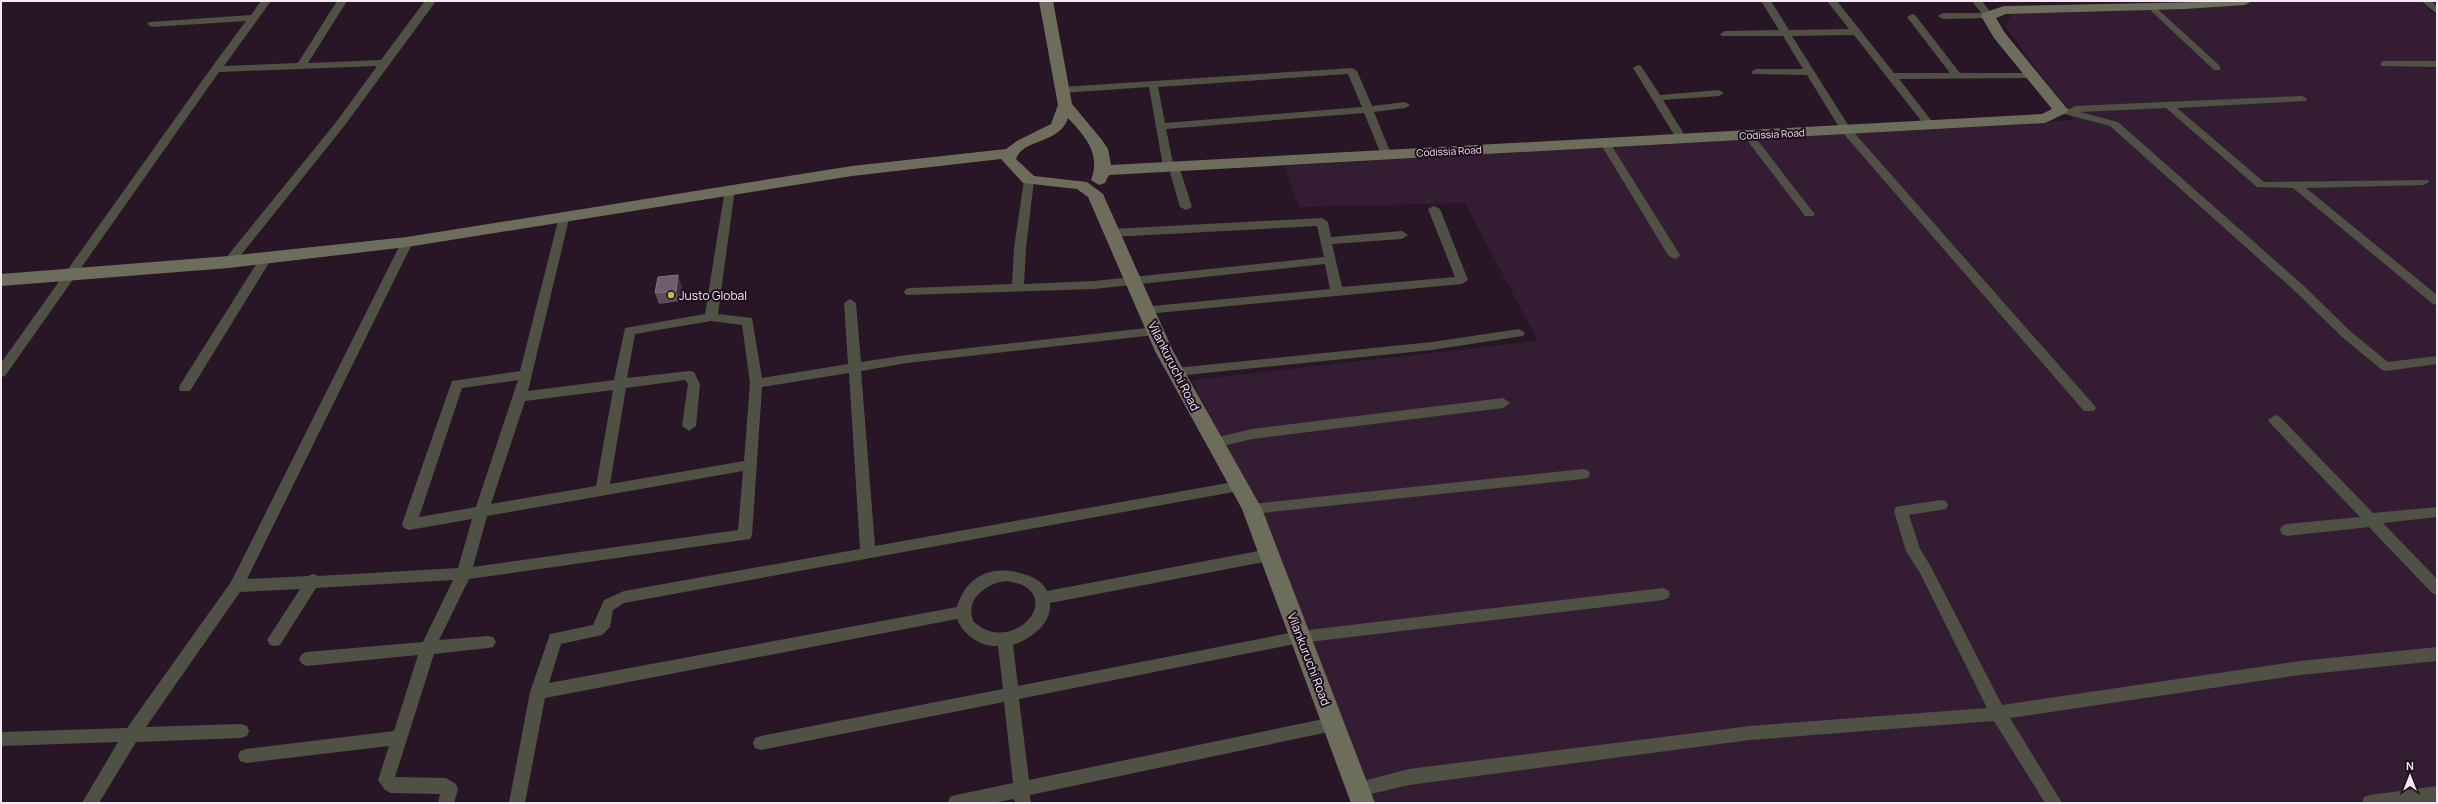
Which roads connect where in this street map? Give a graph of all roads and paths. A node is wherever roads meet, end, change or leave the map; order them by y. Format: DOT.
graph roads {
  1 [pos="266,1"];
  2 [pos="342,1"];
  3 [pos="431,1"];
  4 [pos="1046,1"];
  5 [pos="1766,1"];
  6 [pos="1832,1"];
  7 [pos="1977,1"];
  8 [pos="2245,1"];
  9 [pos="2426,1"];
  10 [pos="2177,3"];
  11 [pos="2151,6"];
  12 [pos="2437,11"];
  13 [pos="1943,16"];
  14 [pos="1988,16"];
  15 [pos="1912,17"];
  16 [pos="254,18"];
  17 [pos="152,24"];
  18 [pos="1857,32"];
  19 [pos="1725,34"];
  20 [pos="1786,34"];
  21 [pos="384,63"];
  22 [pos="2384,64"];
  23 [pos="2437,64"];
  24 [pos="301,66"];
  25 [pos="1638,68"];
  26 [pos="2217,68"];
  27 [pos="215,69"];
  28 [pos="1756,72"];
  29 [pos="1809,72"];
  30 [pos="2030,75"];
  31 [pos="1891,76"];
  32 [pos="1958,77"];
  33 [pos="1153,84"];
  34 [pos="1719,93"];
  35 [pos="1063,97"];
  36 [pos="1656,98"];
  37 [pos="2302,99"];
  38 [pos="2167,104"];
  39 [pos="1405,105"];
  40 [pos="1368,110"];
  41 [pos="2061,110"];
  42 [pos="1930,125"];
  43 [pos="1161,126"];
  44 [pos="1846,130"];
  45 [pos="1748,135"];
  46 [pos="1682,139"];
  47 [pos="1605,143"];
  48 [pos="1010,153"];
  49 [pos="1386,154"];
  50 [pos="1171,166"];
  51 [pos="1105,170"];
  52 [pos="1029,180"];
  53 [pos="2424,182"];
  54 [pos="2296,185"];
  55 [pos="730,190"];
  56 [pos="1095,194"];
  57 [pos="1186,207"];
  58 [pos="1434,209"];
  59 [pos="1809,214"];
  60 [pos="563,219"];
  61 [pos="1112,233"];
  62 [pos="1402,235"];
  63 [pos="1325,241"];
  64 [pos="407,242"];
  65 [pos="1674,255"];
  66 [pos="266,258"];
  67 [pos="1329,260"];
  68 [pos="229,262"];
  69 [pos="68,274"];
  70 [pos="1,280"];
  71 [pos="1136,282"];
  72 [pos="1018,288"];
  73 [pos="910,292"];
  74 [pos="1336,292"];
  75 [pos="2437,301"];
  76 [pos="850,303"];
  77 [pos="1146,310"];
  78 [pos="711,317"];
  79 [pos="1155,331"];
  80 [pos="1519,333"];
  81 [pos="2437,360"];
  82 [pos="855,367"];
  83 [pos="1176,372"];
  84 [pos="1,373"];
  85 [pos="524,375"];
  86 [pos="756,383"];
  87 [pos="620,384"];
  88 [pos="185,388"];
  89 [pos="520,397"];
  90 [pos="1503,403"];
  91 [pos="2089,408"];
  92 [pos="2275,420"];
  93 [pos="689,426"];
  94 [pos="1215,443"];
  95 [pos="750,465"];
  96 [pos="1583,474"];
  97 [pos="1239,486"];
  98 [pos="602,490"];
  99 [pos="1940,505"];
  100 [pos="1252,509"];
  101 [pos="481,512"];
  102 [pos="2437,512"];
  103 [pos="2370,519"];
  104 [pos="2287,530"];
  105 [pos="868,553"];
  106 [pos="1269,555"];
  107 [pos="464,574"];
  108 [pos="313,580"];
  109 [pos="236,586"];
  110 [pos="2437,589"];
  111 [pos="1663,594"];
  112 [pos="1044,598"];
  113 [pos="963,612"];
  114 [pos="1300,637"];
  115 [pos="275,640"];
  116 [pos="1005,640"];
  117 [pos="488,642"];
  118 [pos="428,647"];
  119 [pos="2437,654"];
  120 [pos="307,659"];
  121 [pos="538,692"];
  122 [pos="1011,694"];
  123 [pos="1998,713"];
  124 [pos="1334,724"];
  125 [pos="241,731"];
  126 [pos="132,734"];
  127 [pos="400,737"];
  128 [pos="1,739"];
  129 [pos="761,743"];
  130 [pos="246,756"];
  131 [pos="2437,794"];
  132 [pos="1022,796"];
  133 [pos="1361,796"];
  134 [pos="90,803"];
  135 [pos="446,803"];
  136 [pos="517,803"];
  137 [pos="956,803"];
  138 [pos="2054,803"];
  139 [pos="2370,803"];
  1 -- 16 [label="street"];
  2 -- 24 [label="street"];
  3 -- 21 [label="street"];
  4 -- 35 [label="street"];
  5 -- 20 [label="street"];
  6 -- 18 [label="street"];
  7 -- 14 [label="street"];
  8 -- 10 [label="street"];
  9 -- 12 [label="street"];
  10 -- 11 [label="street"];
  11 -- 14 [label="street"];
  11 -- 26 [label="street"];
  13 -- 14 [label="street"];
  14 -- 30 [label="street"];
  15 -- 32 [label="street"];
  16 -- 17 [label="street"];
  16 -- 27 [label="street"];
  18 -- 20 [label="street"];
  18 -- 31 [label="street"];
  19 -- 20 [label="street"];
  20 -- 29 [label="street"];
  21 -- 24 [label="street"];
  21 -- 68 [label="street"];
  22 -- 23 [label="street"];
  24 -- 27 [label="street"];
  25 -- 36 [label="street"];
  27 -- 69 [label="street"];
  28 -- 29 [label="street"];
  29 -- 44 [label="street"];
  30 -- 32 [label="street"];
  30 -- 41 [label="street"];
  31 -- 32 [label="street"];
  31 -- 42 [label="street"];
  33 -- 35 [label="street"];
  33 -- 40 [label="street"];
  33 -- 43 [label="street"];
  34 -- 36 [label="street"];
  35 -- 48 [label="street"];
  35 -- 51 [label="street"];
  36 -- 46 [label="street"];
  37 -- 38 [label="street"];
  38 -- 41 [label="street"];
  38 -- 54 [label="street"];
  39 -- 40 [label="street"];
  40 -- 43 [label="street"];
  40 -- 49 [label="street"];
  41 -- 42 [label="street, Codissia Road"];
  41 -- 81 [label="street"];
  42 -- 44 [label="street, Codissia Road"];
  43 -- 50 [label="street"];
  44 -- 45 [label="street, Codissia Road"];
  44 -- 91 [label="street"];
  45 -- 46 [label="street, Codissia Road"];
  45 -- 59 [label="street"];
  46 -- 47 [label="street, Codissia Road"];
  47 -- 49 [label="street, Codissia Road"];
  47 -- 65 [label="street"];
  48 -- 52 [label="street"];
  48 -- 55 [label="street"];
  49 -- 50 [label="street, Codissia Road"];
  50 -- 51 [label="street, Codissia Road"];
  50 -- 57 [label="street"];
  51 -- 56 [label="street"];
  52 -- 56 [label="street"];
  52 -- 72 [label="street"];
  53 -- 54 [label="street"];
  54 -- 75 [label="street"];
  55 -- 60 [label="street"];
  55 -- 78 [label="street"];
  56 -- 61 [label="street, Vilankuruchi Road"];
  58 -- 74 [label="street"];
  60 -- 64 [label="street"];
  60 -- 85 [label="street"];
  61 -- 63 [label="street"];
  61 -- 71 [label="street, Vilankuruchi Road"];
  62 -- 63 [label="street"];
  63 -- 67 [label="street"];
  64 -- 66 [label="street"];
  64 -- 109 [label="street"];
  66 -- 68 [label="street"];
  66 -- 88 [label="street"];
  67 -- 71 [label="street"];
  67 -- 74 [label="street"];
  68 -- 69 [label="street"];
  69 -- 70 [label="street"];
  69 -- 84 [label="street"];
  71 -- 72 [label="street"];
  71 -- 77 [label="street, Vilankuruchi Road"];
  72 -- 73 [label="street"];
  74 -- 77 [label="street"];
  76 -- 82 [label="street"];
  77 -- 79 [label="street, Vilankuruchi Road"];
  78 -- 86 [label="street"];
  78 -- 87 [label="street"];
  79 -- 82 [label="street"];
  79 -- 83 [label="street, Vilankuruchi Road"];
  80 -- 83 [label="street"];
  82 -- 86 [label="street"];
  82 -- 105 [label="street"];
  83 -- 94 [label="street, Vilankuruchi Road"];
  85 -- 89 [label="street"];
  85 -- 101 [label="street"];
  86 -- 95 [label="street"];
  87 -- 89 [label="street"];
  87 -- 93 [label="street"];
  87 -- 98 [label="street"];
  89 -- 101 [label="street"];
  90 -- 94 [label="street"];
  92 -- 103 [label="street"];
  94 -- 97 [label="street, Vilankuruchi Road"];
  95 -- 98 [label="street"];
  95 -- 107 [label="street"];
  96 -- 100 [label="street"];
  97 -- 100 [label="street, Vilankuruchi Road"];
  97 -- 105 [label="street"];
  98 -- 101 [label="street"];
  99 -- 123 [label="street"];
  100 -- 106 [label="street, Vilankuruchi Road"];
  101 -- 107 [label="street"];
  102 -- 103 [label="street"];
  103 -- 104 [label="street"];
  103 -- 110 [label="street"];
  105 -- 121 [label="street"];
  106 -- 112 [label="street"];
  106 -- 114 [label="street, Vilankuruchi Road"];
  107 -- 108 [label="street"];
  107 -- 118 [label="street"];
  108 -- 109 [label="street"];
  108 -- 115 [label="street"];
  109 -- 126 [label="street"];
  111 -- 114 [label="street"];
  112 -- 113 [label="street"];
  112 -- 116 [label="street"];
  113 -- 116 [label="street"];
  113 -- 121 [label="street"];
  114 -- 122 [label="street"];
  114 -- 124 [label="street, Vilankuruchi Road"];
  116 -- 122 [label="street"];
  117 -- 118 [label="street"];
  118 -- 120 [label="street"];
  118 -- 127 [label="street"];
  119 -- 123 [label="street"];
  121 -- 136 [label="street"];
  122 -- 129 [label="street"];
  122 -- 132 [label="street"];
  123 -- 133 [label="street"];
  123 -- 138 [label="street"];
  124 -- 132 [label="street"];
  124 -- 133 [label="street, Vilankuruchi Road"];
  125 -- 126 [label="street"];
  126 -- 128 [label="street"];
  126 -- 134 [label="street"];
  127 -- 130 [label="street"];
  127 -- 135 [label="street"];
  131 -- 139 [label="street"];
  132 -- 137 [label="street"];
}
